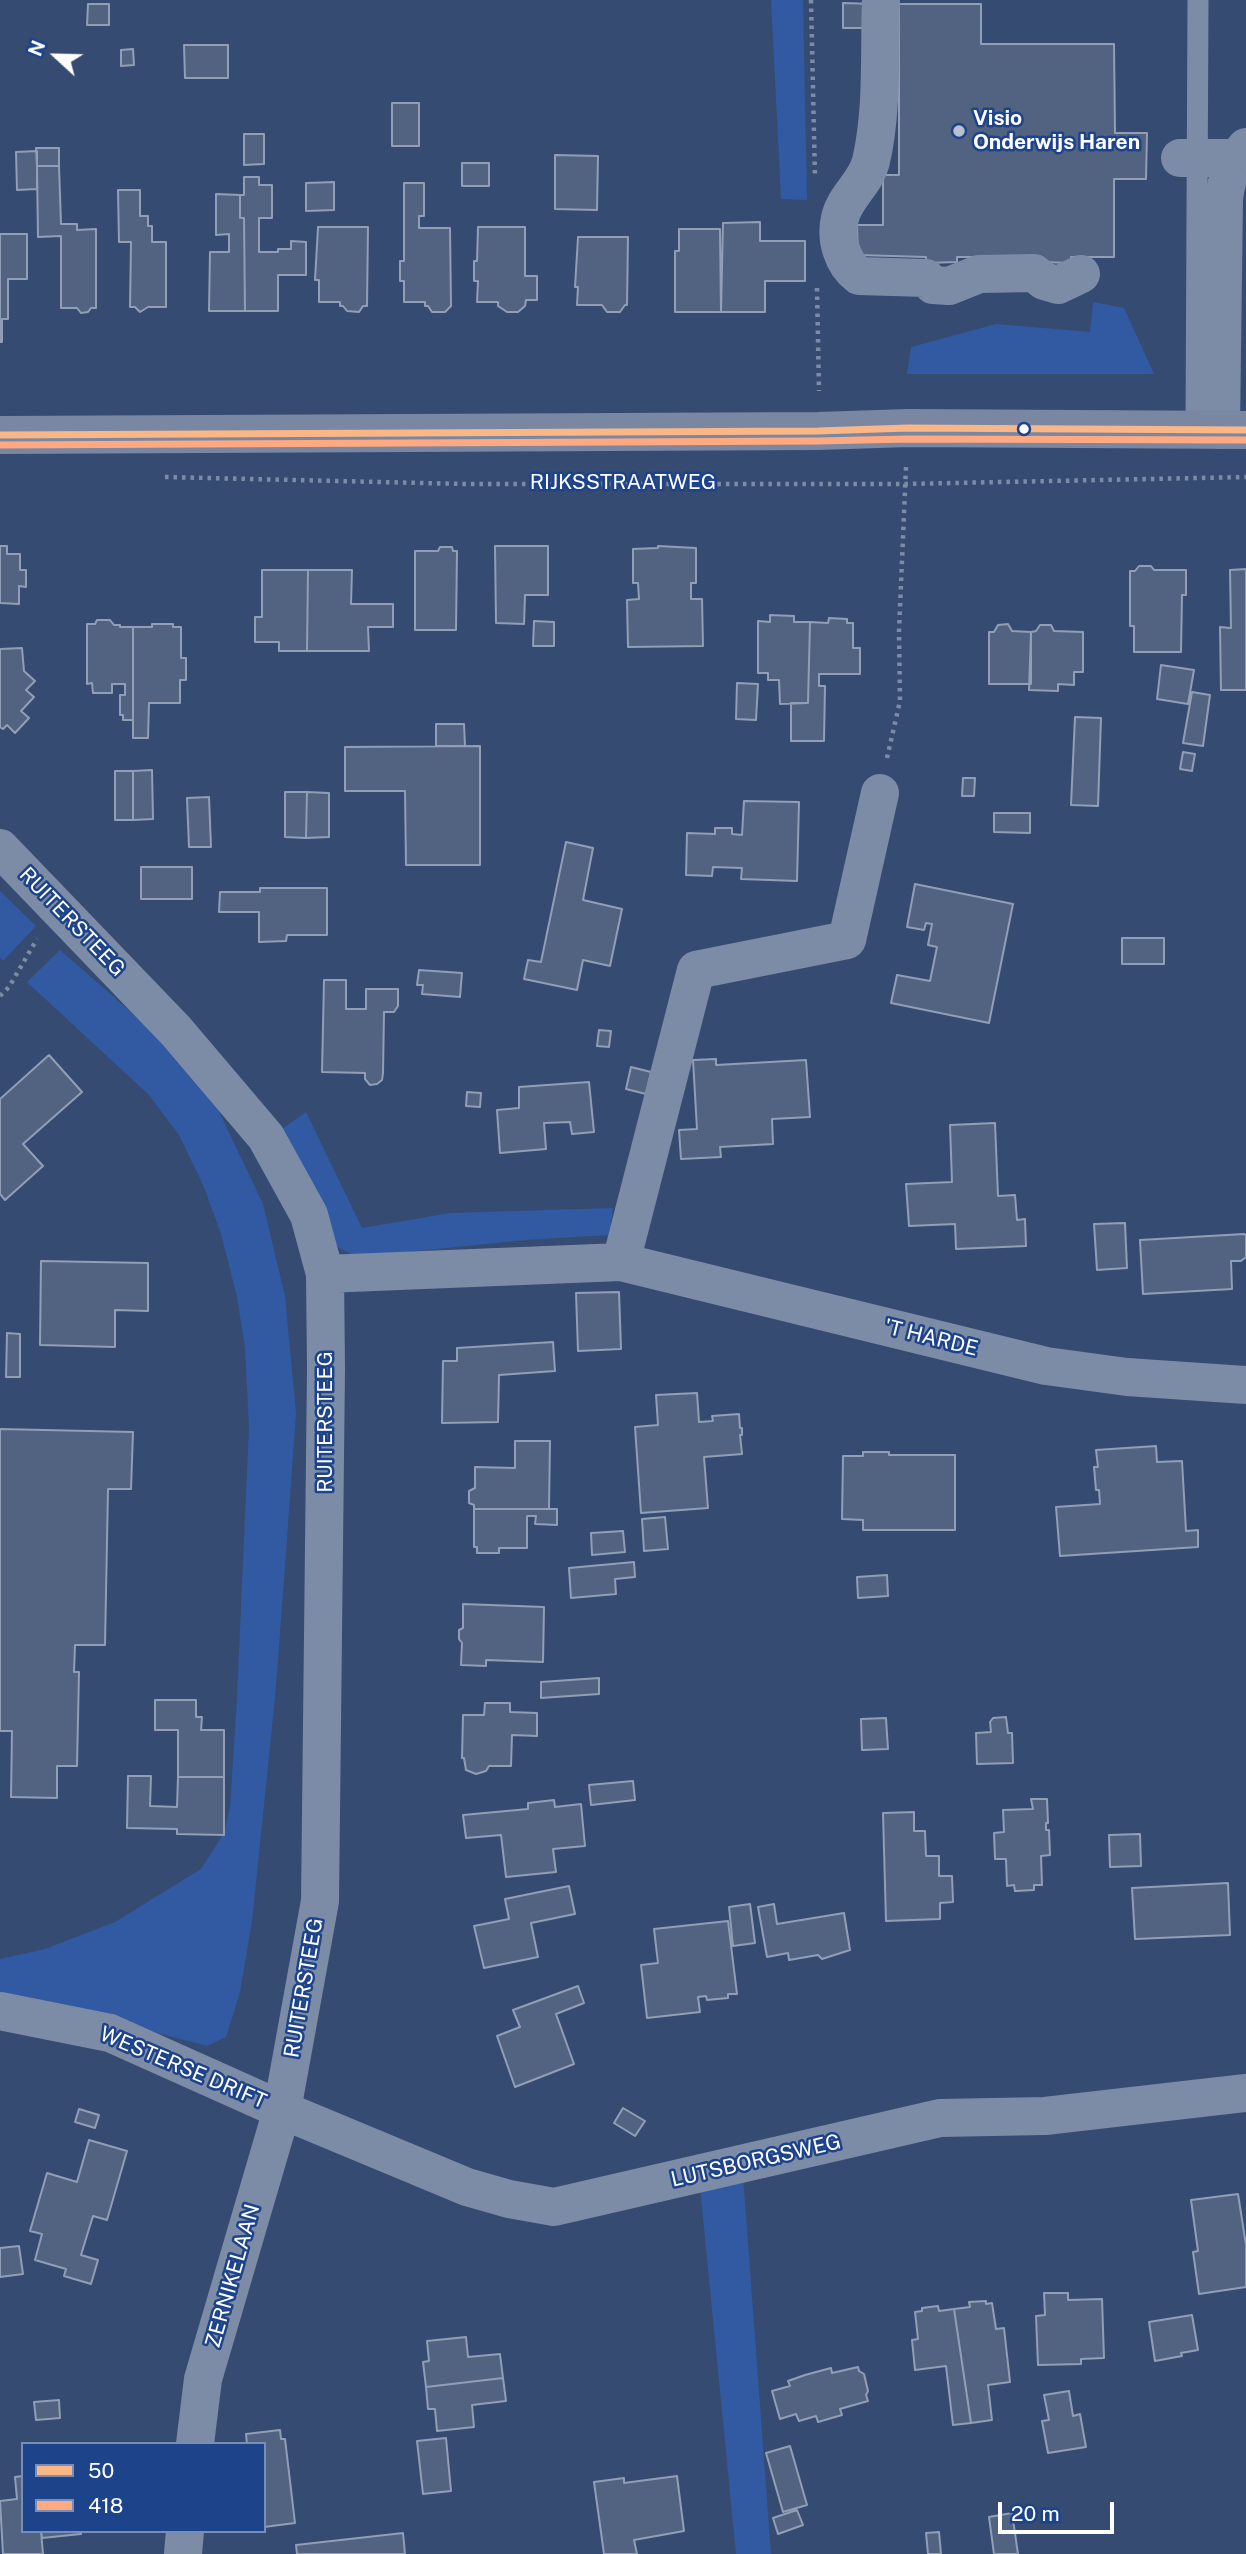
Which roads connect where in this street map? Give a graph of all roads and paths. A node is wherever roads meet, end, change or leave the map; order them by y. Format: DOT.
graph roads {
  1 [pos="881,0"];
  2 [pos="1198,0"];
  3 [pos="1241,152"];
  4 [pos="1188,158"];
  5 [pos="1081,275"];
  6 [pos="1234,346"];
  7 [pos="908,428"];
  8 [pos="1221,430"];
  9 [pos="0,435"];
  10 [pos="164,477"];
  11 [pos="1246,477"];
  12 [pos="905,484"];
  13 [pos="880,793"];
  14 [pos="0,848"];
  15 [pos="56,905"];
  16 [pos="0,996"];
  17 [pos="621,1262"];
  18 [pos="325,1274"];
  19 [pos="1246,1385"];
  20 [pos="0,2011"];
  21 [pos="1246,2093"];
  22 [pos="282,2110"];
  23 [pos="195,2442"];
  24 [pos="186,2533"];
  25 [pos="183,2554"];
  1 -- 5 [label="street"];
  2 -- 4 [label="lane"];
  3 -- 4 [label="street"];
  3 -- 6 [label="street"];
  4 -- 8 [label="lane"];
  6 -- 8 [label="street"];
  7 -- 8 [label="main road"];
  7 -- 9 [label="main road"];
  7 -- 12 [label="path"];
  10 -- 12 [label="path, RIJKSSTRAATWEG"];
  11 -- 12 [label="path, RIJKSSTRAATWEG"];
  12 -- 13 [label="path"];
  13 -- 17 [label="street"];
  14 -- 15 [label="street, RUITERSTEEG"];
  15 -- 16 [label="path"];
  15 -- 18 [label="street, RUITERSTEEG"];
  17 -- 18 [label="street, 'T HARDE"];
  17 -- 19 [label="street, 'T HARDE"];
  18 -- 22 [label="street, RUITERSTEEG"];
  20 -- 22 [label="street, WESTERSE DRIFT"];
  21 -- 22 [label="street, LUTSBORGSWEG"];
  22 -- 23 [label="street, ZERNIKELAAN"];
  24 -- 25 [label="street"];
}
